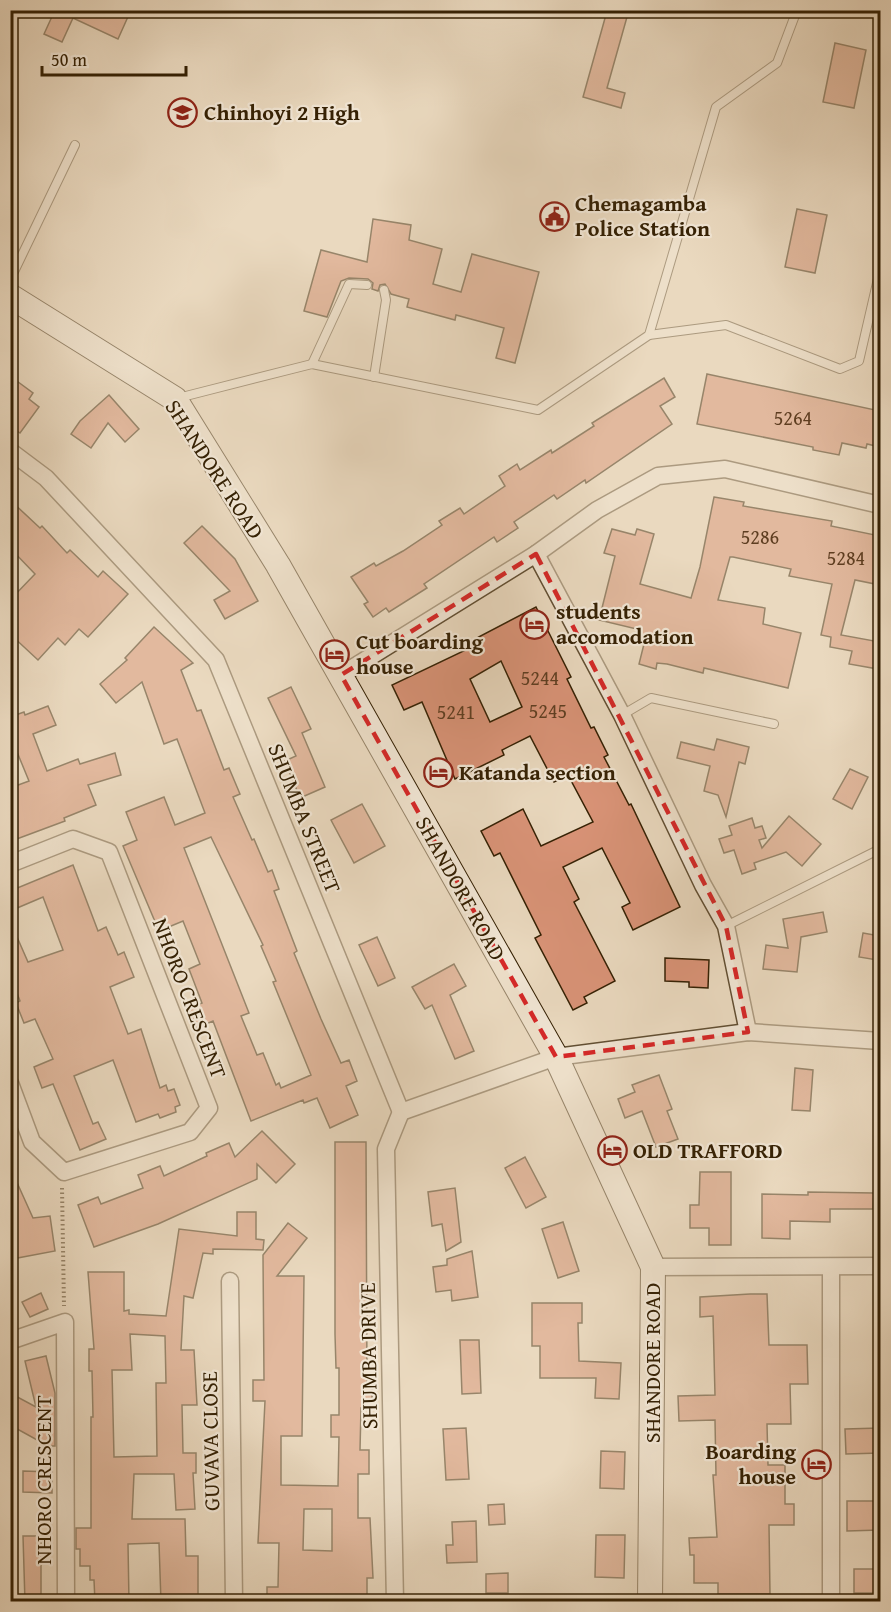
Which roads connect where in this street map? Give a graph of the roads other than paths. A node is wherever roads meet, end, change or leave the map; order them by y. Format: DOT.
graph roads {
  1 [pos="798,10"];
  2 [pos="75,145"];
  3 [pos="880,270"];
  4 [pos="10,280"];
  5 [pos="367,285"];
  6 [pos="879,286"];
  7 [pos="384,290"];
  8 [pos="10,296"];
  9 [pos="649,335"];
  10 [pos="312,364"];
  11 [pos="374,377"];
  12 [pos="175,399"];
  13 [pos="10,452"];
  14 [pos="880,506"];
  15 [pos="536,554"];
  16 [pos="341,675"];
  17 [pos="622,716"];
  18 [pos="774,724"];
  19 [pos="880,849"];
  20 [pos="10,864"];
  21 [pos="726,927"];
  22 [pos="748,1032"];
  23 [pos="880,1041"];
  24 [pos="555,1057"];
  25 [pos="10,1083"];
  26 [pos="400,1112"];
  27 [pos="880,1266"];
  28 [pos="653,1267"];
  29 [pos="831,1267"];
  30 [pos="230,1281"];
  31 [pos="10,1341"];
  32 [pos="66,1602"];
  33 [pos="234,1602"];
  34 [pos="395,1602"];
  35 [pos="650,1602"];
  36 [pos="831,1602"];
  1 -- 9 [label="lane"];
  2 -- 4 [label="lane"];
  3 -- 6 [label="lane"];
  5 -- 10 [label="lane"];
  6 -- 9 [label="lane"];
  7 -- 11 [label="lane"];
  8 -- 12 [label="street, SHANDORE ROAD"];
  9 -- 11 [label="lane"];
  10 -- 11 [label="lane"];
  10 -- 12 [label="lane"];
  12 -- 16 [label="street, SHANDORE ROAD"];
  13 -- 26 [label="street, SHUMBA STREET"];
  14 -- 15 [label="street"];
  15 -- 16 [label="street"];
  15 -- 17 [label="street"];
  16 -- 24 [label="street, SHANDORE ROAD"];
  17 -- 18 [label="lane"];
  17 -- 21 [label="street"];
  19 -- 21 [label="lane"];
  20 -- 25 [label="street, NHORO CRESCENT"];
  21 -- 22 [label="street"];
  22 -- 23 [label="street"];
  22 -- 24 [label="street"];
  24 -- 26 [label="street"];
  24 -- 28 [label="street, SHANDORE ROAD"];
  26 -- 34 [label="street, SHUMBA DRIVE"];
  27 -- 29 [label="street"];
  28 -- 29 [label="street"];
  28 -- 35 [label="street, SHANDORE ROAD"];
  29 -- 36 [label="street"];
  30 -- 33 [label="street, GUVAVA CLOSE"];
  31 -- 32 [label="street, NHORO CRESCENT"];
}
